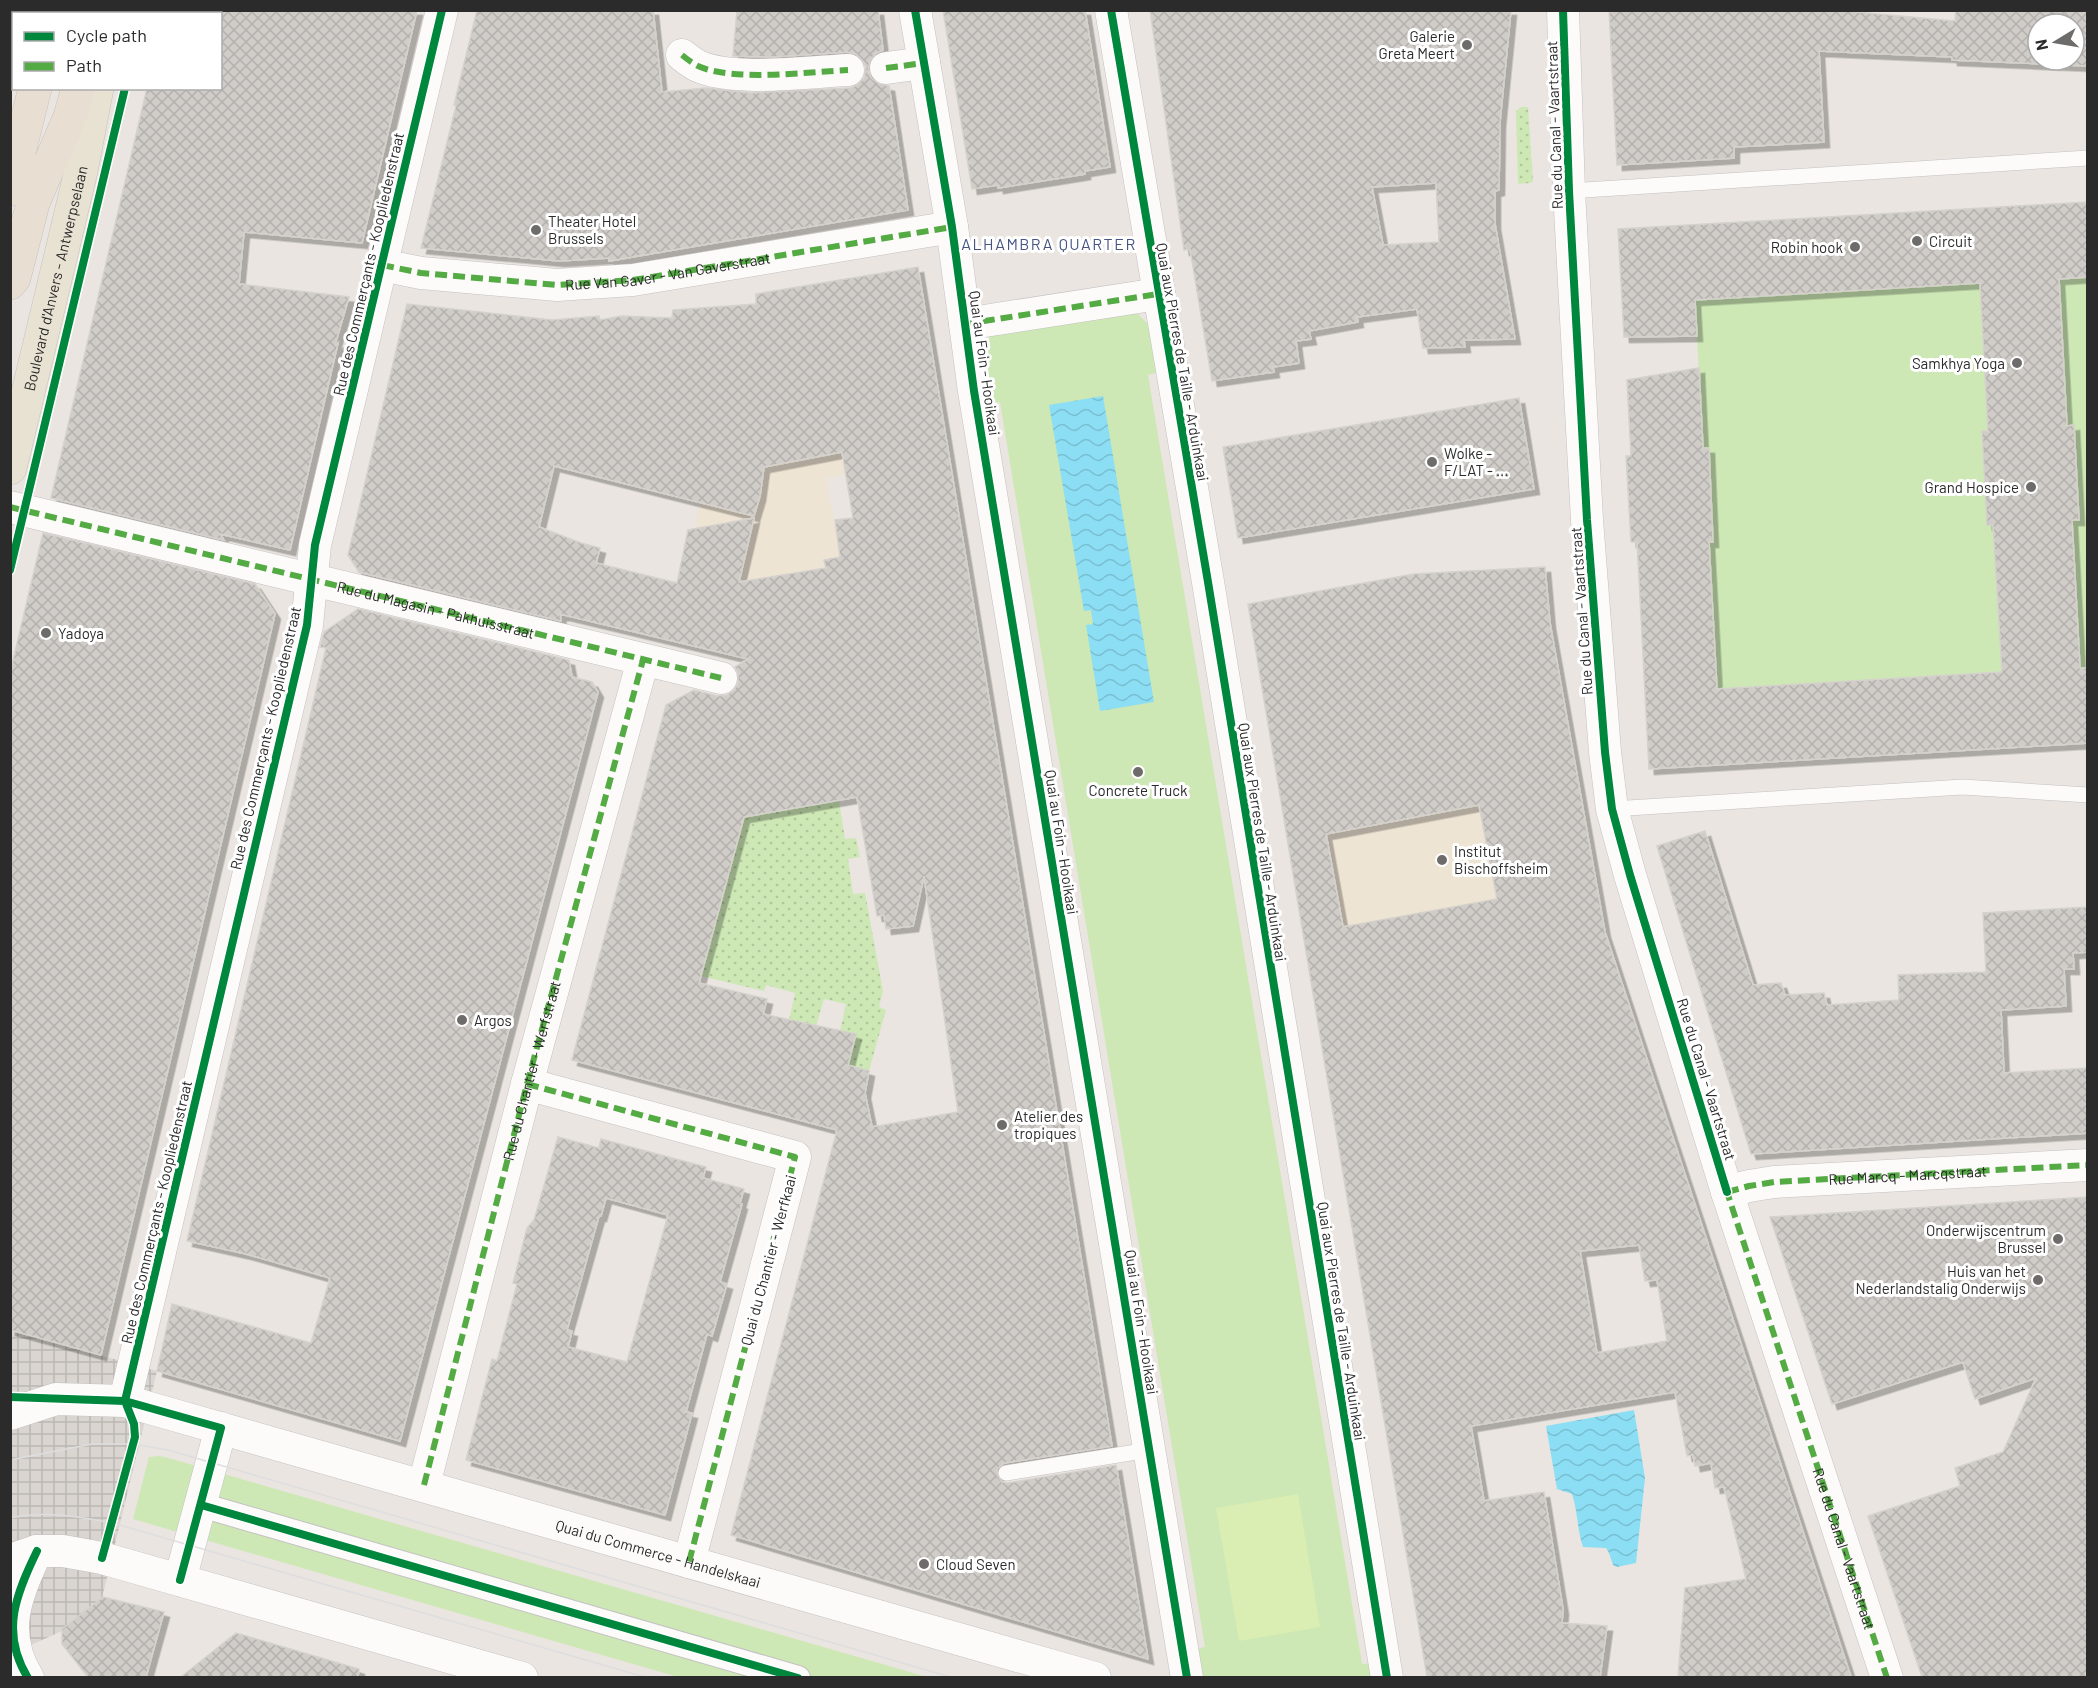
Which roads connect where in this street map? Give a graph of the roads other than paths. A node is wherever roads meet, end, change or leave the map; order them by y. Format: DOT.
graph roads {
  1 [pos="442,10"];
  2 [pos="915,10"];
  3 [pos="1110,10"];
  4 [pos="1563,10"];
  5 [pos="682,55"];
  6 [pos="924,63"];
  7 [pos="886,68"];
  8 [pos="848,70"];
  9 [pos="35,90"];
  10 [pos="77,90"];
  11 [pos="97,90"];
  12 [pos="2088,158"];
  13 [pos="10,189"];
  14 [pos="1569,191"];
  15 [pos="952,227"];
  16 [pos="382,265"];
  17 [pos="10,283"];
  18 [pos="1158,294"];
  19 [pos="965,324"];
  20 [pos="10,468"];
  21 [pos="10,507"];
  22 [pos="312,579"];
  23 [pos="643,660"];
  24 [pos="721,678"];
  25 [pos="2088,795"];
  26 [pos="1612,809"];
  27 [pos="527,1084"];
  28 [pos="2088,1165"];
  29 [pos="1727,1192"];
  30 [pos="125,1401"];
  31 [pos="10,1414"];
  32 [pos="221,1428"];
  33 [pos="1149,1450"];
  34 [pos="1006,1473"];
  35 [pos="424,1485"];
  36 [pos="208,1507"];
  37 [pos="24,1556"];
  38 [pos="689,1562"];
  39 [pos="180,1580"];
  40 [pos="28,1677"];
  41 [pos="522,1677"];
  42 [pos="798,1677"];
  43 [pos="1095,1677"];
  44 [pos="1187,1677"];
  45 [pos="1387,1677"];
  46 [pos="1887,1677"];
  1 -- 16 [label="street, Rue des Commerçants - Koopliedenstraat"];
  2 -- 6 [label="street, Quai au Foin - Hooikaai"];
  3 -- 18 [label="street, Quai aux Pierres de Taille - Arduinkaai"];
  4 -- 14 [label="street, Rue du Canal - Vaartstraat"];
  5 -- 8 [label="street"];
  6 -- 7 [label="street"];
  6 -- 15 [label="street, Quai au Foin - Hooikaai"];
  9 -- 13 [label="highway"];
  10 -- 17 [label="highway"];
  11 -- 20 [label="main road, Boulevard d'Anvers - Antwerpselaan"];
  12 -- 14 [label="lane"];
  14 -- 26 [label="street, Rue du Canal - Vaartstraat"];
  15 -- 16 [label="street, Rue Van Gaver - Van Gaverstraat"];
  15 -- 19 [label="street, Quai au Foin - Hooikaai"];
  16 -- 22 [label="street, Rue des Commerçants - Koopliedenstraat"];
  18 -- 19 [label="street"];
  18 -- 45 [label="street, Quai aux Pierres de Taille - Arduinkaai"];
  19 -- 33 [label="street, Quai au Foin - Hooikaai"];
  21 -- 22 [label="street, Rue du Magasin - Pakhuisstraat"];
  22 -- 23 [label="street, Rue du Magasin - Pakhuisstraat"];
  22 -- 30 [label="street, Rue des Commerçants - Koopliedenstraat"];
  23 -- 24 [label="street, Rue du Magasin - Pakhuisstraat"];
  23 -- 27 [label="street, Rue du Chantier - Werfstraat"];
  25 -- 26 [label="lane"];
  26 -- 29 [label="street, Rue du Canal - Vaartstraat"];
  27 -- 35 [label="street, Rue du Chantier - Werfstraat"];
  27 -- 38 [label="street, Quai du Chantier - Werfkaai"];
  28 -- 29 [label="street, Rue Marcq - Marcqstraat"];
  29 -- 46 [label="street, Rue du Canal - Vaartstraat"];
  30 -- 31 [label="street, Quai du Commerce - Handelskaai"];
  30 -- 32 [label="street, Quai du Commerce - Handelskaai"];
  32 -- 35 [label="street, Quai du Commerce - Handelskaai"];
  32 -- 39 [label="street"];
  33 -- 34 [label="lane"];
  33 -- 44 [label="street, Quai au Foin - Hooikaai"];
  35 -- 38 [label="street, Quai du Commerce - Handelskaai"];
  36 -- 42 [label="street"];
  37 -- 39 [label="street"];
  37 -- 40 [label="street"];
  38 -- 43 [label="street, Quai du Commerce - Handelskaai"];
  39 -- 41 [label="street"];
}
